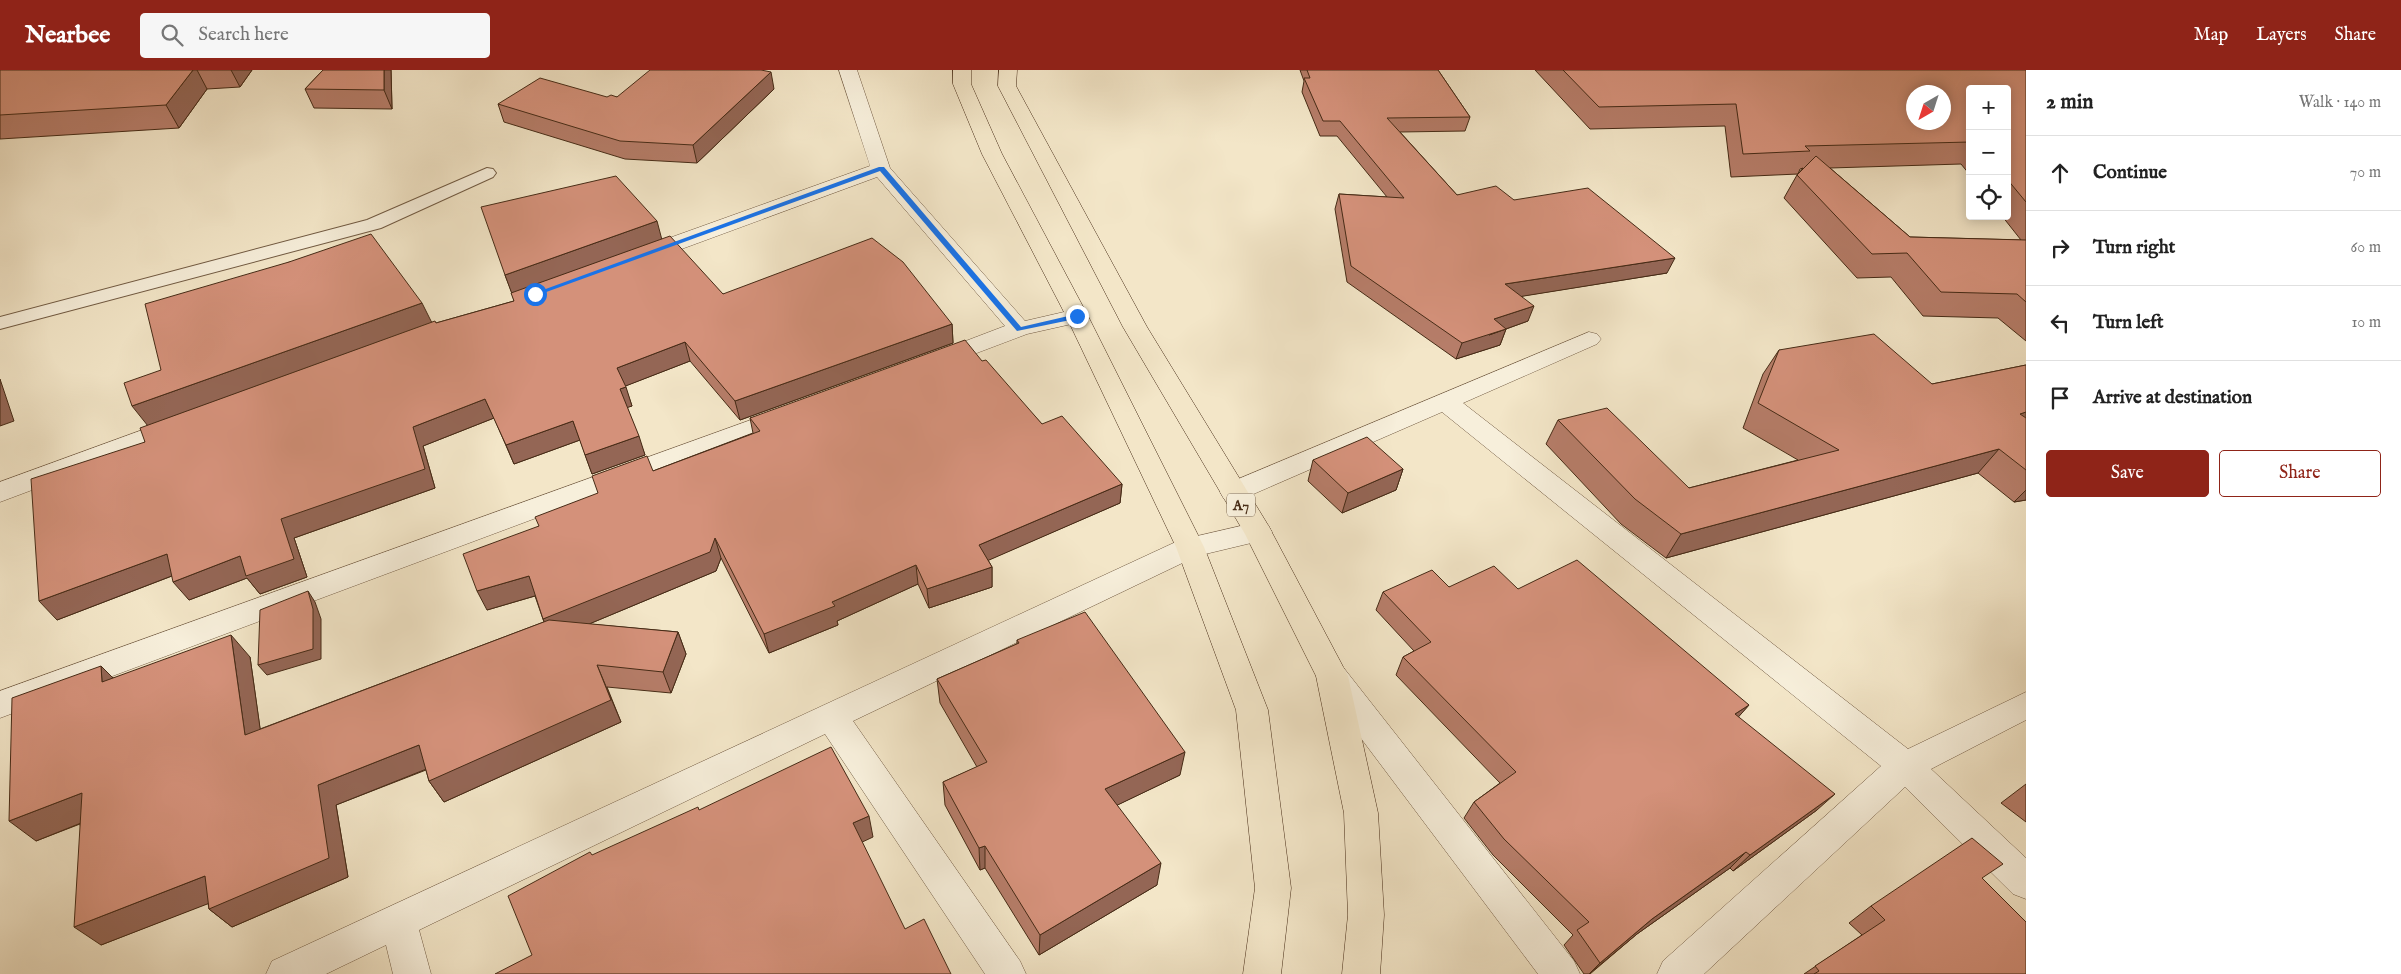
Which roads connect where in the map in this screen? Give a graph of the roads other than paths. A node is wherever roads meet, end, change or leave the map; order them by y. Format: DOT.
graph roads {
  1 [pos="848,70"];
  2 [pos="962,70"];
  3 [pos="1008,70"];
  4 [pos="882,169"];
  5 [pos="487,173"];
  6 [pos="619,264"];
  7 [pos="1077,316"];
  8 [pos="0,323"];
  9 [pos="1020,330"];
  10 [pos="1589,339"];
  11 [pos="917,367"];
  12 [pos="1445,401"];
  13 [pos="814,405"];
  14 [pos="194,420"];
  15 [pos="0,492"];
  16 [pos="1233,492"];
  17 [pos="1258,532"];
  18 [pos="1190,547"];
  19 [pos="1332,676"];
  20 [pos="0,705"];
  21 [pos="2026,705"];
  22 [pos="831,716"];
  23 [pos="1906,766"];
  24 [pos="2026,882"];
  25 [pos="398,921"];
  26 [pos="285,974"];
  27 [pos="412,974"];
  28 [pos="1007,974"];
  29 [pos="1262,974"];
  30 [pos="1361,974"];
  31 [pos="1561,974"];
  32 [pos="1676,974"];
  1 -- 4 [label="street"];
  2 -- 7 [label="highway"];
  3 -- 16 [label="highway, A7"];
  4 -- 6 [label="street"];
  4 -- 9 [label="street"];
  5 -- 8 [label="lane"];
  7 -- 9 [label="street"];
  7 -- 18 [label="highway"];
  9 -- 11 [label="street"];
  10 -- 12 [label="street"];
  12 -- 16 [label="street"];
  12 -- 23 [label="street"];
  13 -- 20 [label="street"];
  14 -- 15 [label="street"];
  16 -- 17 [label="highway, A7"];
  17 -- 18 [label="street"];
  17 -- 19 [label="highway, A7"];
  18 -- 22 [label="street"];
  18 -- 29 [label="highway"];
  19 -- 30 [label="highway, A7"];
  19 -- 31 [label="street"];
  21 -- 23 [label="street"];
  22 -- 25 [label="street"];
  22 -- 28 [label="street"];
  23 -- 24 [label="street"];
  23 -- 32 [label="street"];
  25 -- 26 [label="street"];
  25 -- 27 [label="street"];
}
